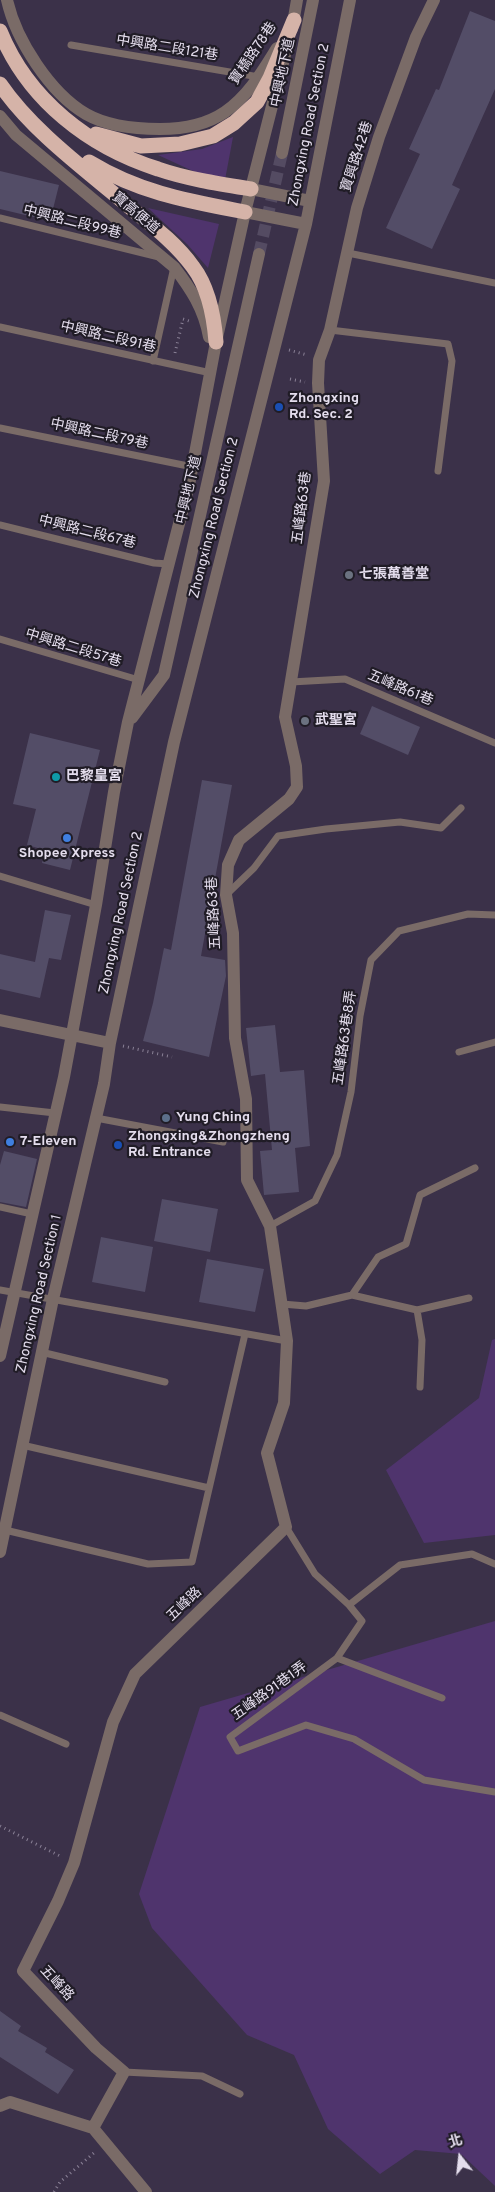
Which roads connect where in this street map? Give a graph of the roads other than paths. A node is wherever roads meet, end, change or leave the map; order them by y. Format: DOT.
graph roads {
  1 [pos="7,0"];
  2 [pos="297,0"];
  3 [pos="313,0"];
  4 [pos="350,0"];
  5 [pos="434,0"];
  6 [pos="294,20"];
  7 [pos="2,36"];
  8 [pos="71,45"];
  9 [pos="259,77"];
  10 [pos="0,84"];
  11 [pos="0,116"];
  12 [pos="30,122"];
  13 [pos="72,126"];
  14 [pos="282,153"];
  15 [pos="251,189"];
  16 [pos="310,201"];
  17 [pos="245,212"];
  18 [pos="0,218"];
  19 [pos="306,224"];
  20 [pos="259,254"];
  21 [pos="348,254"];
  22 [pos="170,263"];
  23 [pos="495,283"];
  24 [pos="0,327"];
  25 [pos="330,330"];
  26 [pos="216,342"];
  27 [pos="214,360"];
  28 [pos="153,361"];
  29 [pos="211,373"];
  30 [pos="0,428"];
  31 [pos="193,467"];
  32 [pos="438,471"];
  33 [pos="0,524"];
  34 [pos="169,564"];
  35 [pos="0,640"];
  36 [pos="139,680"];
  37 [pos="291,682"];
  38 [pos="128,722"];
  39 [pos="495,743"];
  40 [pos="462,808"];
  41 [pos="0,876"];
  42 [pos="226,894"];
  43 [pos="96,905"];
  44 [pos="495,915"];
  45 [pos="0,1020"];
  46 [pos="71,1035"];
  47 [pos="495,1042"];
  48 [pos="110,1043"];
  49 [pos="459,1052"];
  50 [pos="0,1106"];
  51 [pos="55,1113"];
  52 [pos="96,1118"];
  53 [pos="223,1142"];
  54 [pos="475,1168"];
  55 [pos="0,1207"];
  56 [pos="32,1214"];
  57 [pos="270,1226"];
  58 [pos="0,1290"];
  59 [pos="15,1293"];
  60 [pos="352,1295"];
  61 [pos="470,1298"];
  62 [pos="53,1299"];
  63 [pos="282,1304"];
  64 [pos="417,1310"];
  65 [pos="245,1334"];
  66 [pos="287,1341"];
  67 [pos="41,1352"];
  68 [pos="0,1356"];
  69 [pos="165,1382"];
  70 [pos="420,1386"];
  71 [pos="22,1445"];
  72 [pos="209,1488"];
  73 [pos="286,1527"];
  74 [pos="5,1530"];
  75 [pos="0,1552"];
  76 [pos="495,1564"];
  77 [pos="349,1605"];
  78 [pos="337,1658"];
  79 [pos="442,1698"];
  80 [pos="0,1715"];
  81 [pos="66,1744"];
  82 [pos="495,1792"];
  83 [pos="124,2072"];
  84 [pos="240,2094"];
  85 [pos="0,2106"];
  86 [pos="93,2128"];
  87 [pos="146,2192"];
  1 -- 9 [label="street, 寶橋路78巷"];
  2 -- 6 [label="street, Zhongxing Road Section 2"];
  3 -- 14 [label="street, 中興地下道"];
  4 -- 16 [label="street, Zhongxing Road Section 2"];
  5 -- 21 [label="street, 寶興路42巷"];
  6 -- 9 [label="street, 寶橋路78巷"];
  6 -- 13 [label="highway"];
  6 -- 15 [label="street, Zhongxing Road Section 2"];
  7 -- 13 [label="highway"];
  8 -- 9 [label="lane, 中興路二段121巷"];
  10 -- 12 [label="highway"];
  11 -- 22 [label="street, 寶高便道"];
  12 -- 17 [label="highway"];
  12 -- 26 [label="highway"];
  13 -- 15 [label="highway"];
  15 -- 16 [label="street"];
  15 -- 17 [label="street, Zhongxing Road Section 2"];
  16 -- 19 [label="street, Zhongxing Road Section 2"];
  17 -- 19 [label="street"];
  17 -- 26 [label="street, Zhongxing Road Section 2"];
  18 -- 22 [label="lane, 中興路二段99巷"];
  19 -- 48 [label="street, Zhongxing Road Section 2"];
  20 -- 38 [label="street, 中興地下道"];
  21 -- 23 [label="lane"];
  21 -- 25 [label="street, 寶興路42巷"];
  22 -- 27 [label="street, 寶高便道"];
  22 -- 28 [label="lane"];
  24 -- 28 [label="lane, 中興路二段91巷"];
  25 -- 32 [label="lane"];
  25 -- 37 [label="street, 五峰路63巷"];
  26 -- 27 [label="street, Zhongxing Road Section 2"];
  27 -- 29 [label="street, Zhongxing Road Section 2"];
  28 -- 29 [label="lane, 中興路二段91巷"];
  29 -- 31 [label="street, Zhongxing Road Section 2"];
  30 -- 31 [label="lane, 中興路二段79巷"];
  31 -- 34 [label="street, Zhongxing Road Section 2"];
  33 -- 34 [label="lane, 中興路二段67巷"];
  34 -- 36 [label="street, Zhongxing Road Section 2"];
  35 -- 36 [label="lane, 中興路二段57巷"];
  36 -- 38 [label="street, Zhongxing Road Section 2"];
  37 -- 39 [label="lane, 五峰路61巷"];
  37 -- 42 [label="street, 五峰路63巷"];
  38 -- 43 [label="street, Zhongxing Road Section 2"];
  40 -- 42 [label="lane"];
  41 -- 43 [label="lane"];
  42 -- 57 [label="street, 五峰路63巷"];
  43 -- 46 [label="street, Zhongxing Road Section 2"];
  44 -- 57 [label="lane, 五峰路63巷8弄"];
  45 -- 46 [label="street"];
  46 -- 48 [label="street"];
  46 -- 51 [label="street, Zhongxing Road Section 1"];
  47 -- 49 [label="lane"];
  48 -- 52 [label="street, Zhongxing Road Section 1"];
  50 -- 51 [label="lane"];
  51 -- 56 [label="street, Zhongxing Road Section 1"];
  52 -- 53 [label="lane"];
  52 -- 62 [label="street, Zhongxing Road Section 1"];
  54 -- 60 [label="lane"];
  55 -- 56 [label="lane"];
  56 -- 59 [label="street, Zhongxing Road Section 1"];
  57 -- 63 [label="street, 五峰路63巷"];
  58 -- 59 [label="lane"];
  59 -- 62 [label="lane"];
  59 -- 68 [label="street, Zhongxing Road Section 1"];
  60 -- 63 [label="lane"];
  60 -- 64 [label="lane"];
  61 -- 64 [label="lane"];
  62 -- 65 [label="lane"];
  62 -- 67 [label="street, Zhongxing Road Section 1"];
  63 -- 66 [label="street, 五峰路63巷"];
  64 -- 70 [label="lane"];
  65 -- 66 [label="lane"];
  65 -- 72 [label="lane"];
  66 -- 73 [label="street"];
  67 -- 69 [label="lane"];
  67 -- 71 [label="street, Zhongxing Road Section 1"];
  71 -- 72 [label="lane"];
  71 -- 74 [label="street, Zhongxing Road Section 1"];
  72 -- 74 [label="lane"];
  73 -- 77 [label="lane"];
  73 -- 83 [label="street, 五峰路"];
  74 -- 75 [label="street, Zhongxing Road Section 1"];
  76 -- 77 [label="lane"];
  77 -- 78 [label="lane, 五峰路91巷1弄"];
  78 -- 79 [label="lane"];
  78 -- 82 [label="lane, 五峰路91巷1弄"];
  80 -- 81 [label="lane"];
  83 -- 84 [label="lane"];
  83 -- 86 [label="street"];
  85 -- 86 [label="street"];
  86 -- 87 [label="street"];
}
